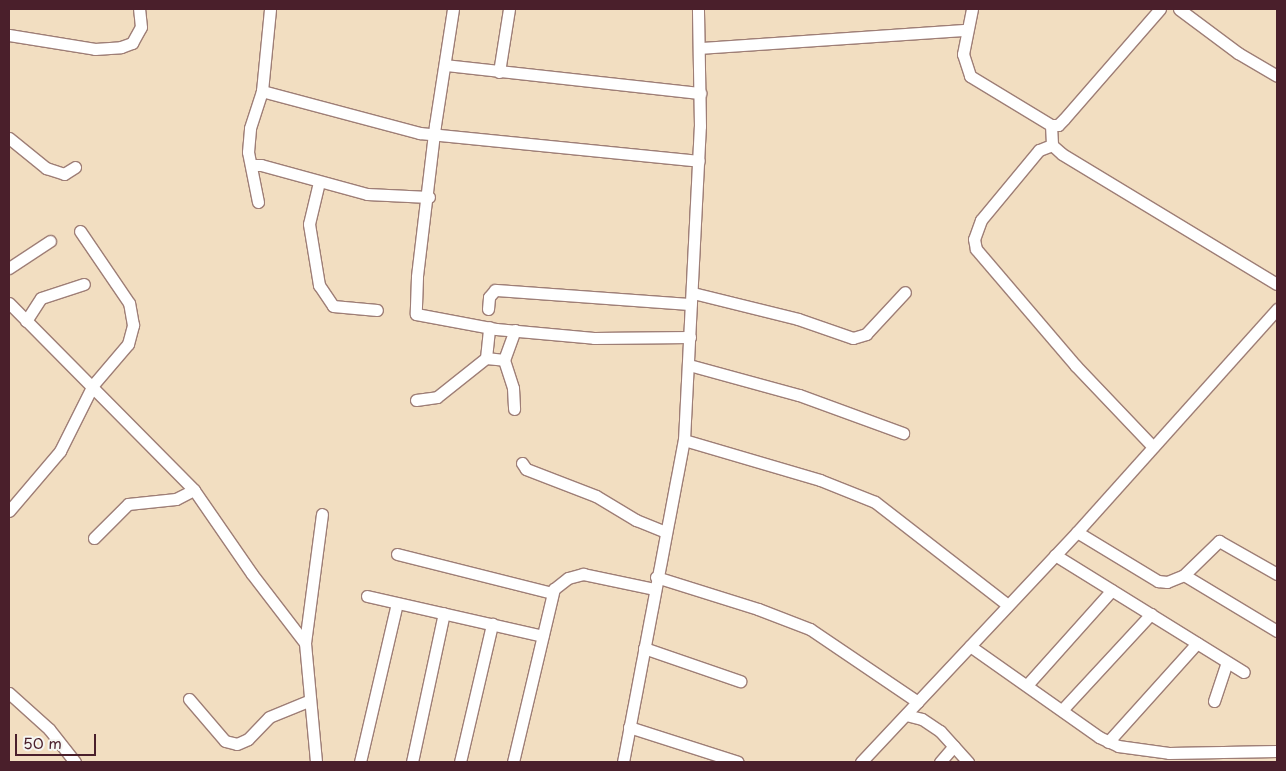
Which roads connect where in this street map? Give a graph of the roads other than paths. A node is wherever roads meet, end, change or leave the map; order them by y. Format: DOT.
graph roads {
  1 [pos="139,9"];
  2 [pos="270,9"];
  3 [pos="453,9"];
  4 [pos="508,9"];
  5 [pos="698,9"];
  6 [pos="972,9"];
  7 [pos="1160,9"];
  8 [pos="1179,9"];
  9 [pos="965,30"];
  10 [pos="9,35"];
  11 [pos="700,48"];
  12 [pos="444,65"];
  13 [pos="499,72"];
  14 [pos="1277,76"];
  15 [pos="262,91"];
  16 [pos="700,93"];
  17 [pos="1051,125"];
  18 [pos="434,135"];
  19 [pos="9,138"];
  20 [pos="1052,145"];
  21 [pos="699,161"];
  22 [pos="250,165"];
  23 [pos="76,167"];
  24 [pos="319,182"];
  25 [pos="428,198"];
  26 [pos="258,202"];
  27 [pos="80,231"];
  28 [pos="50,241"];
  29 [pos="9,268"];
  30 [pos="84,284"];
  31 [pos="1277,284"];
  32 [pos="905,292"];
  33 [pos="692,299"];
  34 [pos="9,303"];
  35 [pos="488,309"];
  36 [pos="1277,309"];
  37 [pos="377,310"];
  38 [pos="26,320"];
  39 [pos="488,327"];
  40 [pos="515,330"];
  41 [pos="690,337"];
  42 [pos="486,358"];
  43 [pos="504,360"];
  44 [pos="689,365"];
  45 [pos="93,385"];
  46 [pos="416,400"];
  47 [pos="514,409"];
  48 [pos="904,433"];
  49 [pos="684,440"];
  50 [pos="1153,447"];
  51 [pos="522,463"];
  52 [pos="194,490"];
  53 [pos="10,505"];
  54 [pos="322,514"];
  55 [pos="666,532"];
  56 [pos="1076,532"];
  57 [pos="94,538"];
  58 [pos="397,554"];
  59 [pos="1055,555"];
  60 [pos="1277,574"];
  61 [pos="1184,575"];
  62 [pos="655,583"];
  63 [pos="1112,590"];
  64 [pos="552,593"];
  65 [pos="367,596"];
  66 [pos="397,603"];
  67 [pos="1008,605"];
  68 [pos="444,613"];
  69 [pos="1151,614"];
  70 [pos="492,624"];
  71 [pos="1277,631"];
  72 [pos="543,636"];
  73 [pos="305,643"];
  74 [pos="1197,643"];
  75 [pos="970,646"];
  76 [pos="644,648"];
  77 [pos="1227,662"];
  78 [pos="1244,672"];
  79 [pos="740,681"];
  80 [pos="1027,685"];
  81 [pos="9,693"];
  82 [pos="189,699"];
  83 [pos="308,701"];
  84 [pos="1214,701"];
  85 [pos="918,702"];
  86 [pos="1062,710"];
  87 [pos="906,715"];
  88 [pos="629,727"];
  89 [pos="1108,742"];
  90 [pos="954,746"];
  91 [pos="1277,750"];
  92 [pos="75,762"];
  93 [pos="316,762"];
  94 [pos="360,762"];
  95 [pos="412,762"];
  96 [pos="460,762"];
  97 [pos="513,762"];
  98 [pos="623,762"];
  99 [pos="738,762"];
  100 [pos="861,762"];
  101 [pos="940,762"];
  102 [pos="968,762"];
  1 -- 10 [label="street"];
  2 -- 15 [label="street"];
  3 -- 12 [label="street"];
  4 -- 13 [label="street"];
  5 -- 11 [label="street"];
  6 -- 9 [label="street"];
  7 -- 17 [label="street"];
  8 -- 14 [label="street"];
  9 -- 11 [label="street"];
  9 -- 17 [label="street"];
  11 -- 16 [label="street"];
  12 -- 13 [label="street"];
  12 -- 18 [label="street"];
  13 -- 16 [label="street"];
  15 -- 18 [label="street"];
  15 -- 22 [label="street"];
  16 -- 21 [label="street"];
  17 -- 20 [label="street"];
  18 -- 21 [label="street"];
  18 -- 25 [label="street"];
  19 -- 23 [label="street"];
  20 -- 31 [label="street"];
  20 -- 50 [label="street"];
  21 -- 33 [label="street"];
  22 -- 24 [label="street"];
  22 -- 26 [label="street"];
  24 -- 25 [label="street"];
  24 -- 37 [label="street"];
  25 -- 39 [label="street"];
  27 -- 45 [label="street"];
  28 -- 29 [label="street"];
  30 -- 38 [label="street"];
  32 -- 33 [label="street"];
  33 -- 35 [label="street"];
  33 -- 41 [label="street"];
  34 -- 38 [label="street"];
  36 -- 50 [label="street"];
  38 -- 45 [label="street"];
  39 -- 40 [label="street"];
  39 -- 42 [label="street"];
  40 -- 41 [label="street"];
  40 -- 43 [label="street"];
  41 -- 44 [label="street"];
  42 -- 43 [label="street"];
  42 -- 46 [label="street"];
  43 -- 47 [label="street"];
  44 -- 48 [label="street"];
  44 -- 49 [label="street"];
  45 -- 52 [label="street"];
  45 -- 53 [label="street"];
  49 -- 55 [label="street"];
  49 -- 67 [label="street"];
  50 -- 56 [label="street"];
  51 -- 55 [label="street"];
  52 -- 57 [label="street"];
  52 -- 73 [label="street"];
  54 -- 73 [label="street"];
  55 -- 62 [label="street"];
  56 -- 59 [label="street"];
  56 -- 61 [label="street"];
  58 -- 64 [label="street"];
  59 -- 63 [label="street"];
  59 -- 67 [label="street"];
  60 -- 61 [label="street"];
  61 -- 71 [label="street"];
  62 -- 64 [label="street"];
  62 -- 76 [label="street"];
  62 -- 85 [label="street"];
  63 -- 69 [label="street"];
  63 -- 80 [label="street"];
  64 -- 72 [label="street"];
  65 -- 66 [label="street"];
  66 -- 68 [label="street"];
  66 -- 94 [label="street"];
  67 -- 75 [label="street"];
  68 -- 70 [label="street"];
  68 -- 95 [label="street"];
  69 -- 74 [label="street"];
  69 -- 86 [label="street"];
  70 -- 72 [label="street"];
  70 -- 96 [label="street"];
  72 -- 97 [label="street"];
  73 -- 83 [label="street"];
  74 -- 77 [label="street"];
  74 -- 89 [label="street"];
  75 -- 80 [label="street"];
  75 -- 85 [label="street"];
  76 -- 79 [label="street"];
  76 -- 88 [label="street"];
  77 -- 78 [label="street"];
  77 -- 84 [label="street"];
  80 -- 86 [label="street"];
  81 -- 92 [label="street"];
  82 -- 83 [label="street"];
  83 -- 93 [label="street"];
  85 -- 87 [label="street"];
  86 -- 89 [label="street"];
  87 -- 90 [label="street"];
  87 -- 100 [label="street"];
  88 -- 98 [label="street"];
  88 -- 99 [label="street"];
  89 -- 91 [label="street"];
  90 -- 101 [label="street"];
  90 -- 102 [label="street"];
}
